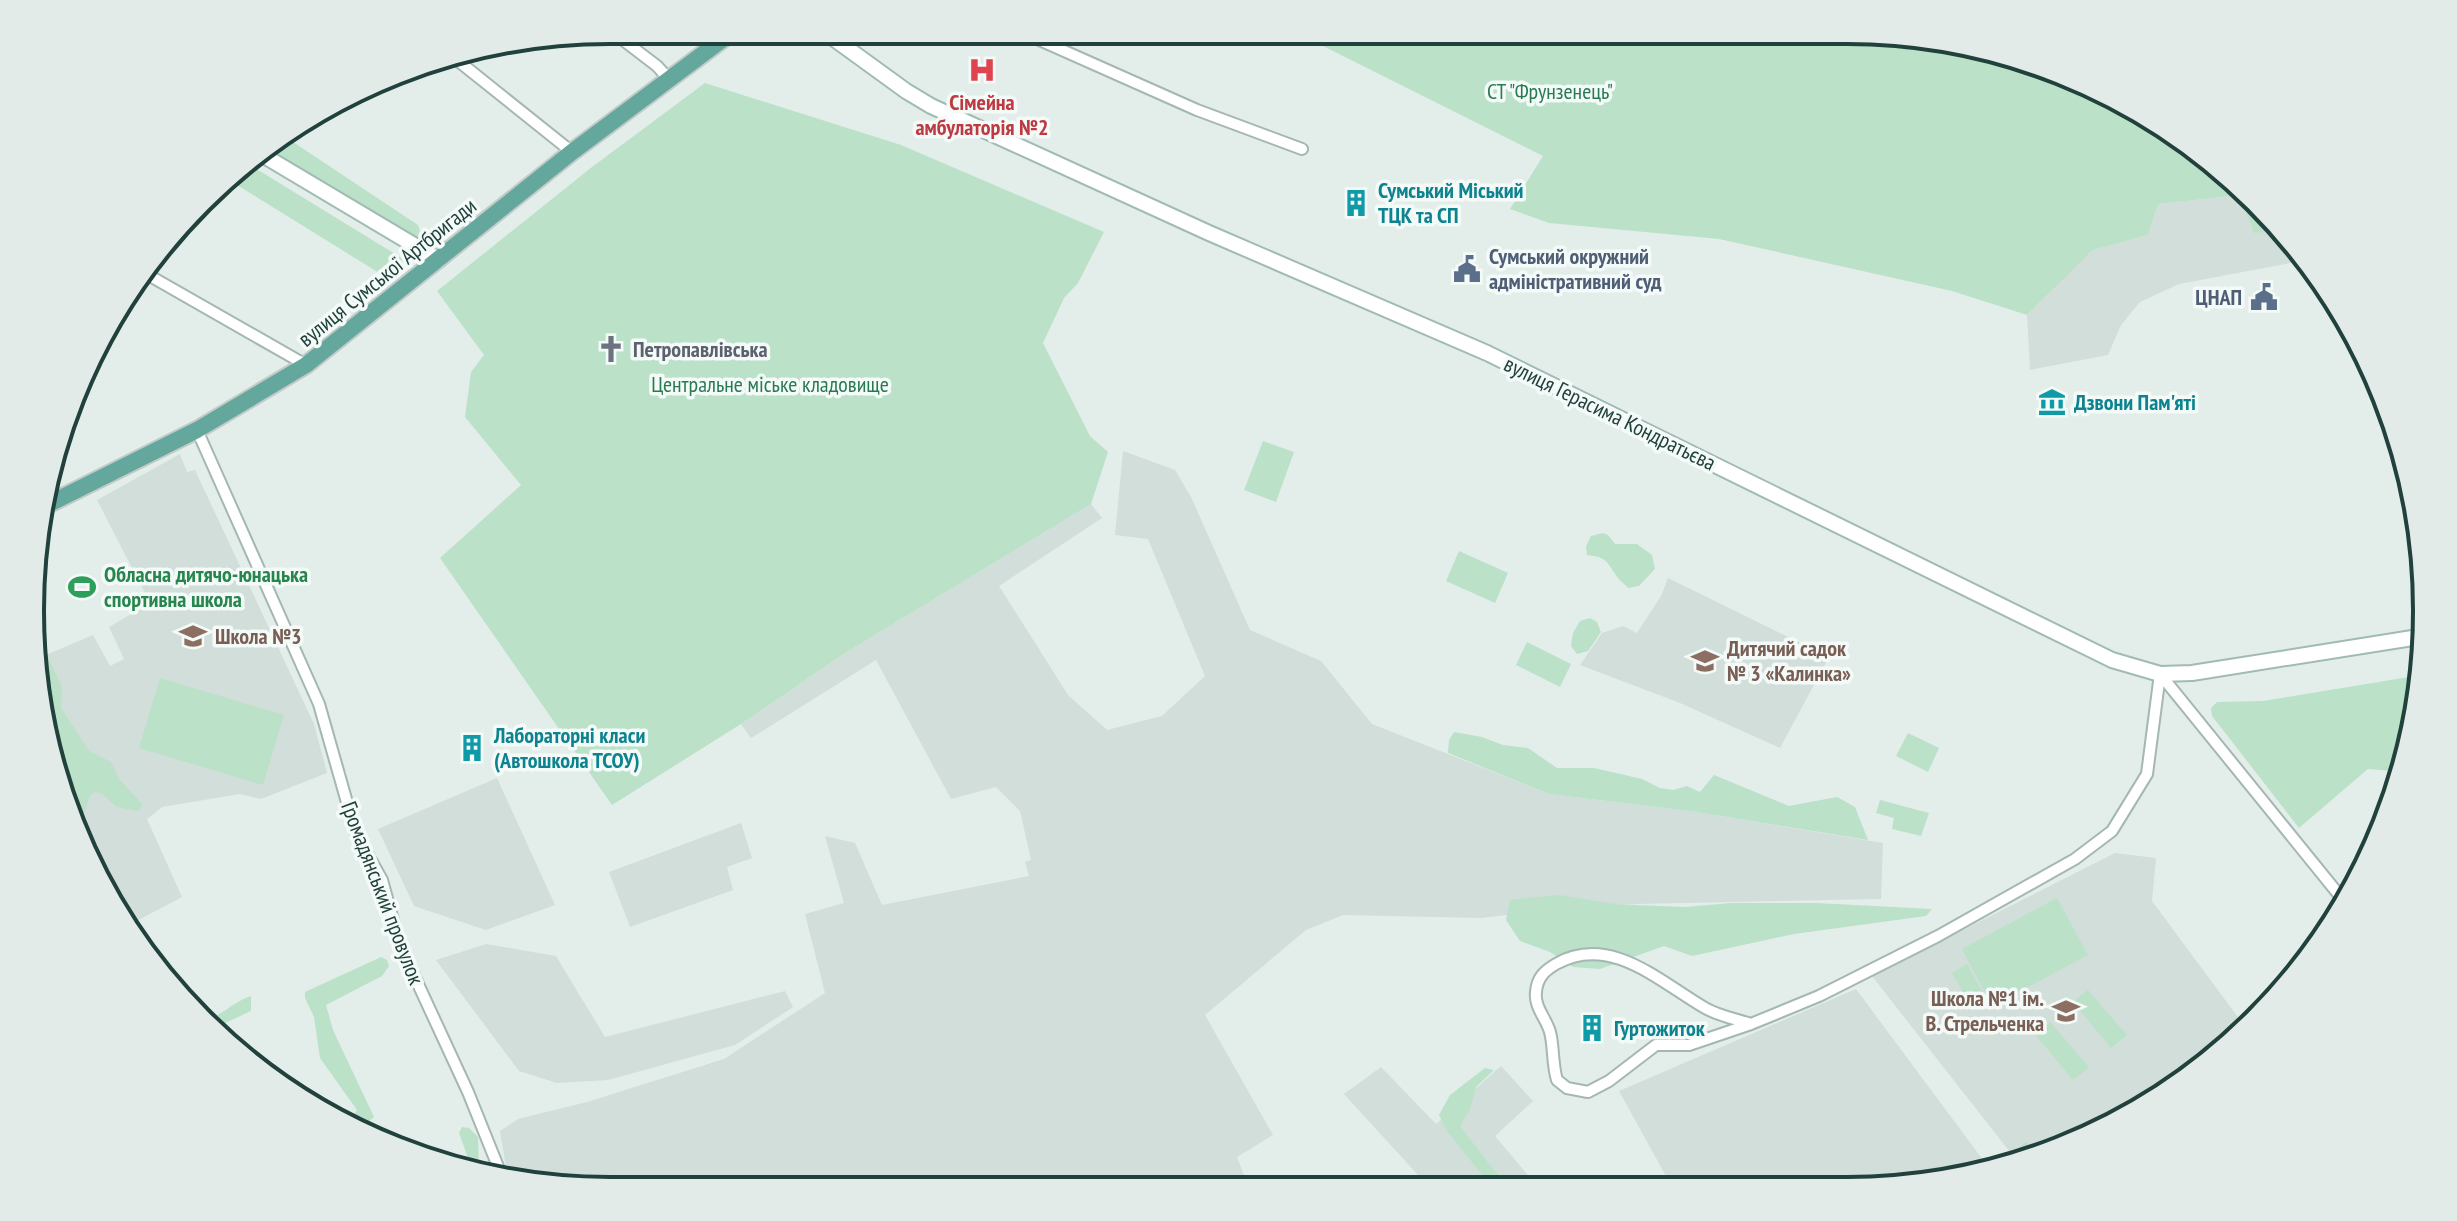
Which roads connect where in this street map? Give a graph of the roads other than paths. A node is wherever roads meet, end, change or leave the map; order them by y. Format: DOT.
graph roads {
  1 [pos="628,44"];
  2 [pos="715,44"];
  3 [pos="841,44"];
  4 [pos="1048,44"];
  5 [pos="462,64"];
  6 [pos="668,78"];
  7 [pos="1302,149"];
  8 [pos="572,152"];
  9 [pos="269,159"];
  10 [pos="439,260"];
  11 [pos="153,277"];
  12 [pos="306,365"];
  13 [pos="197,430"];
  14 [pos="55,501"];
  15 [pos="2412,638"];
  16 [pos="2160,674"];
  17 [pos="2338,893"];
  18 [pos="1751,1024"];
  19 [pos="498,1165"];
  1 -- 6 [label="street"];
  2 -- 6 [label="main road, вулиця Сумської Артбригади"];
  3 -- 16 [label="main road, вулиця Герасима Кондратьєва"];
  4 -- 7 [label="street"];
  5 -- 8 [label="street"];
  6 -- 8 [label="main road, вулиця Сумської Артбригади"];
  8 -- 10 [label="main road, вулиця Сумської Артбригади"];
  9 -- 10 [label="main road"];
  10 -- 12 [label="main road, вулиця Сумської Артбригади"];
  11 -- 12 [label="street"];
  12 -- 13 [label="main road, вулиця Сумської Артбригади"];
  13 -- 14 [label="main road, вулиця Сумської Артбригади"];
  13 -- 19 [label="street, Громадянський провулок"];
  15 -- 16 [label="main road, вулиця Герасима Кондратьєва"];
  16 -- 17 [label="street"];
  16 -- 18 [label="street"];
  18 -- 18 [label="street"];
}
